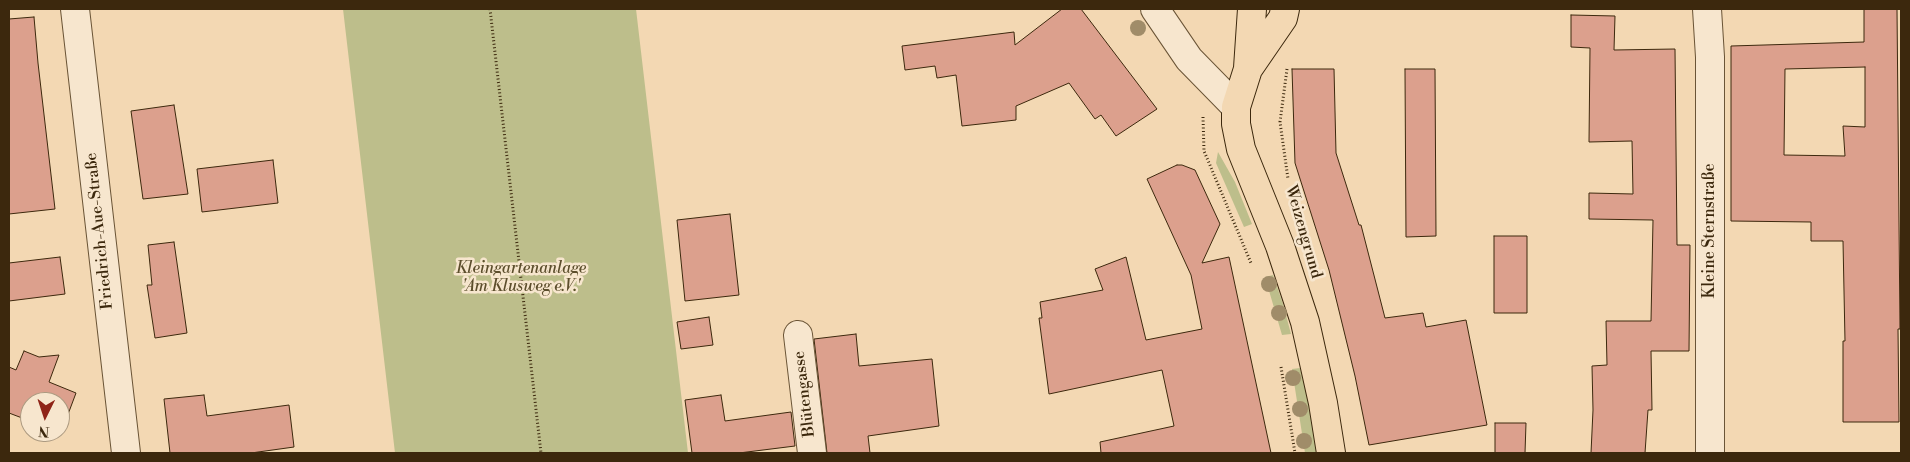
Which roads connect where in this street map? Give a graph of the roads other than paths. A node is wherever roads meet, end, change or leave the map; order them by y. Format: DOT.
graph roads {
  1 [pos="75,9"];
  2 [pos="1155,9"];
  3 [pos="1252,9"];
  4 [pos="1285,9"];
  5 [pos="1707,9"];
  6 [pos="1248,69"];
  7 [pos="1236,107"];
  8 [pos="798,335"];
  9 [pos="126,453"];
  10 [pos="812,453"];
  11 [pos="1331,453"];
  12 [pos="1710,453"];
  1 -- 9 [label="street, Friedrich-Aue-Straße"];
  2 -- 7 [label="street"];
  3 -- 6 [label="main road, Weizengrund"];
  4 -- 6 [label="main road, Weizengrund"];
  5 -- 12 [label="street, Kleine Sternstraße"];
  6 -- 7 [label="main road, Weizengrund"];
  7 -- 11 [label="main road, Weizengrund"];
  8 -- 10 [label="street, Blütengasse"];
}
